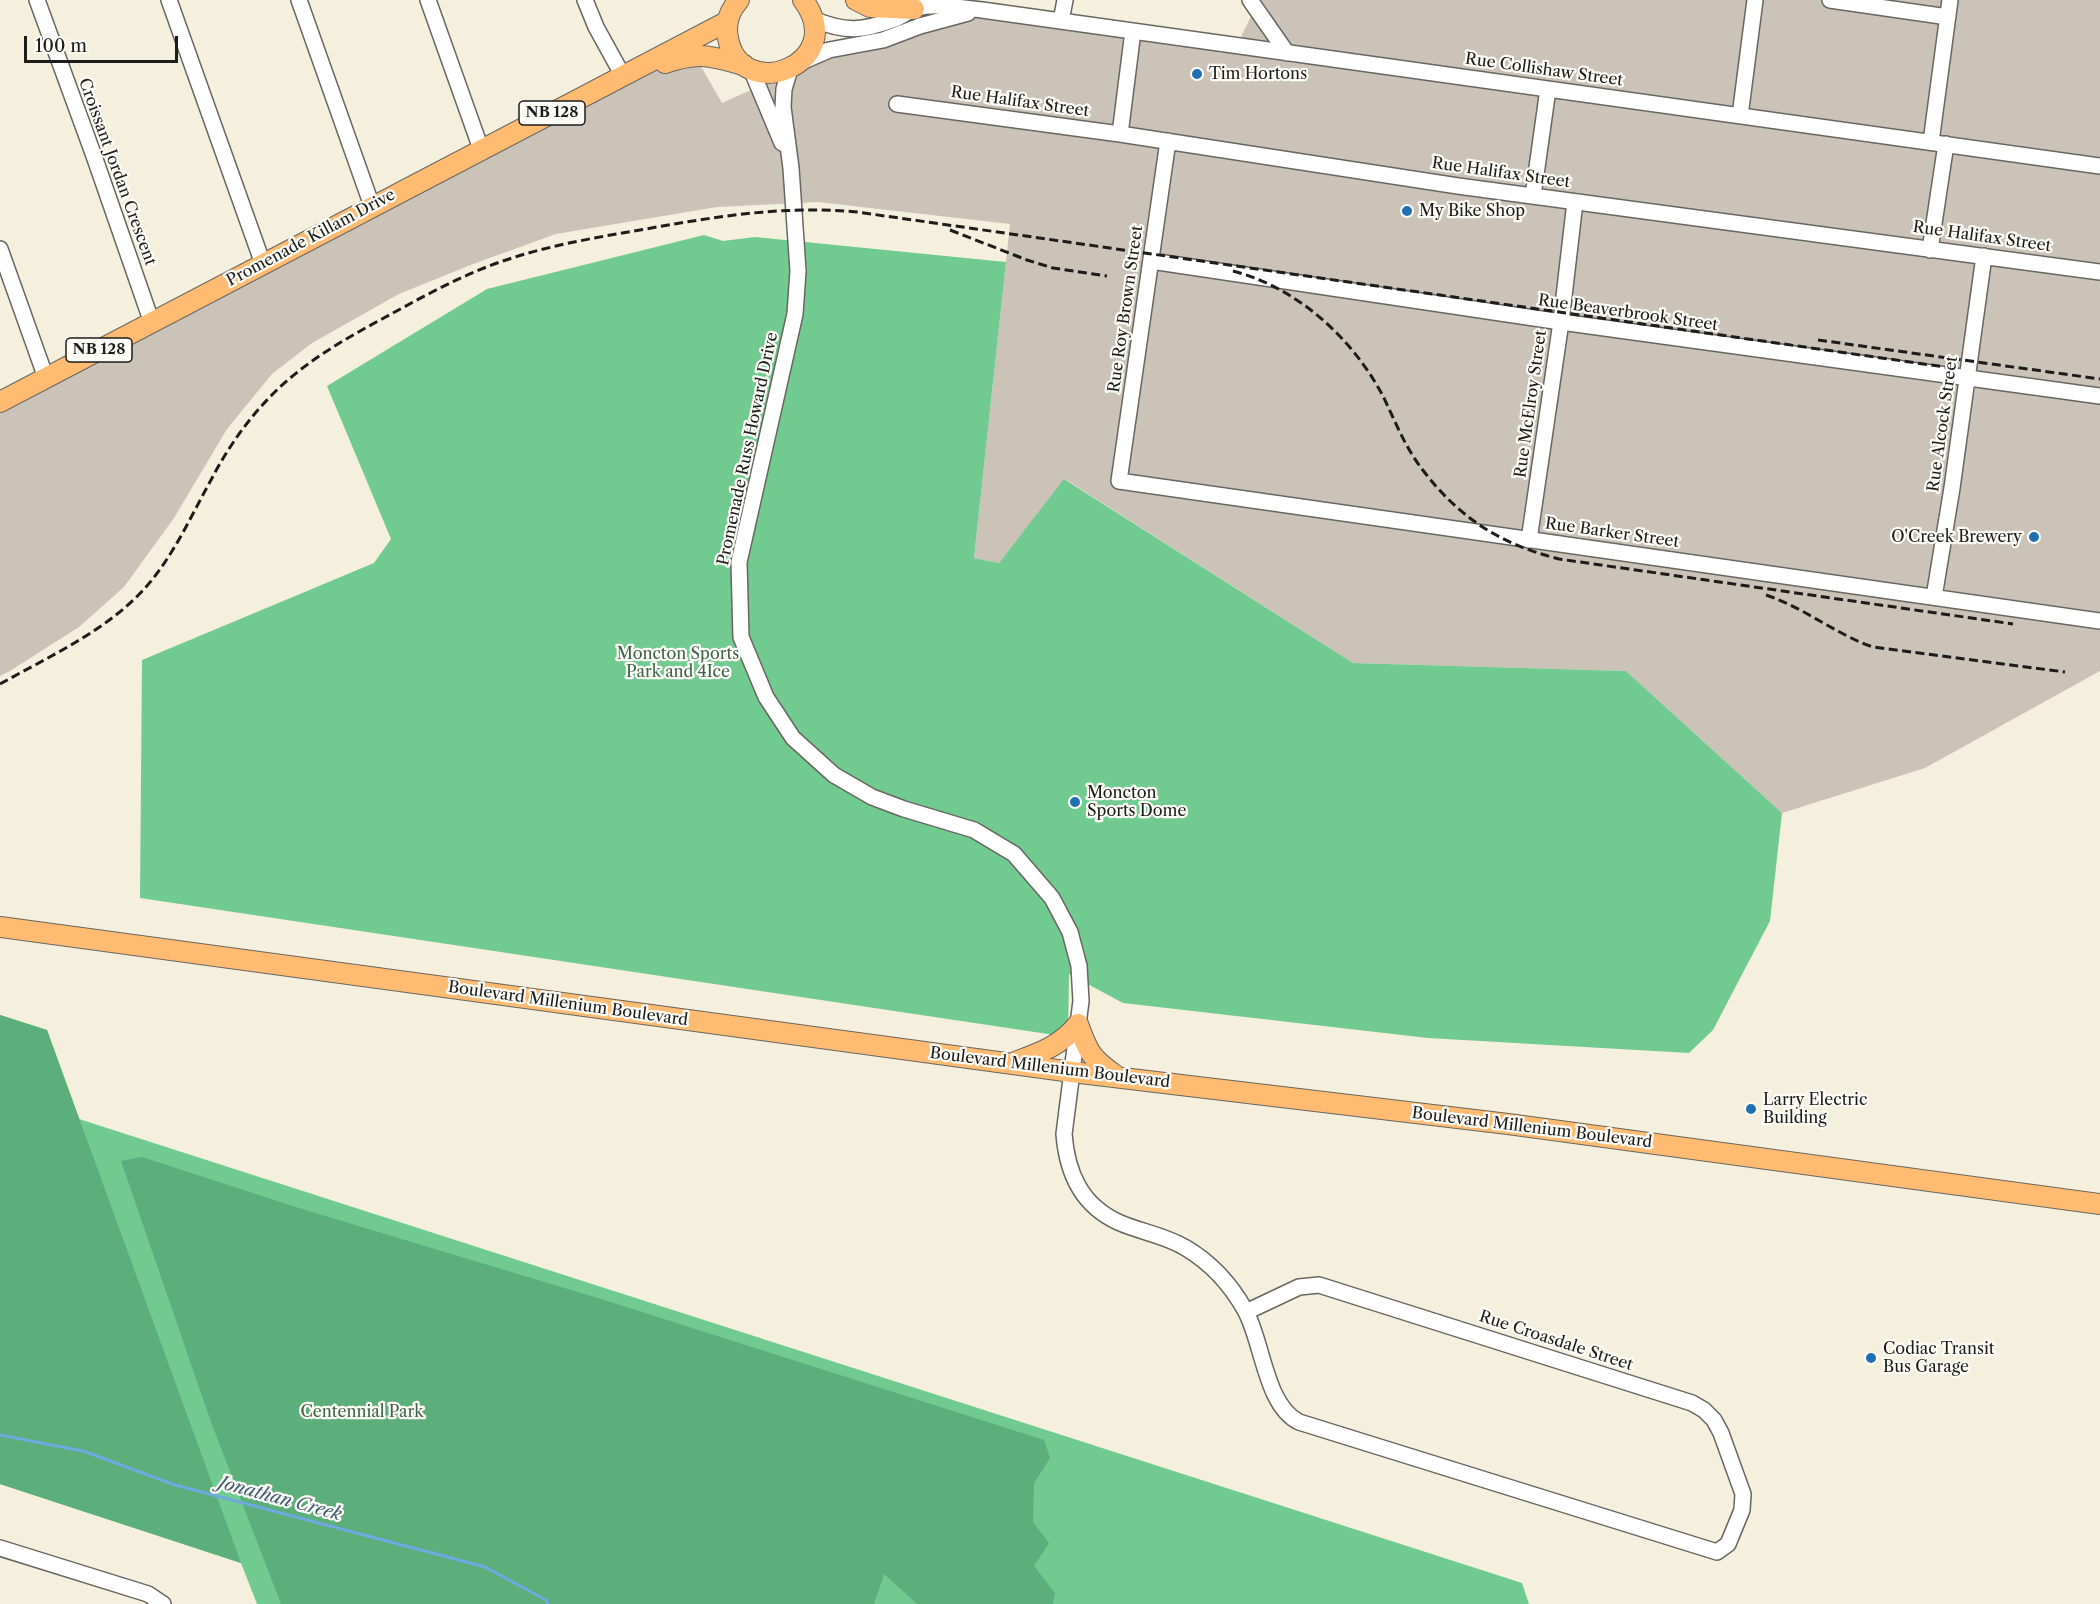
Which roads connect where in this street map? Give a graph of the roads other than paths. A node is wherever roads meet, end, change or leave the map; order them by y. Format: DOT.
graph roads {
  1 [pos="37,0"];
  2 [pos="169,0"];
  3 [pos="299,0"];
  4 [pos="428,0"];
  5 [pos="585,0"];
  6 [pos="856,0"];
  7 [pos="1065,0"];
  8 [pos="1250,0"];
  9 [pos="1755,0"];
  10 [pos="1830,0"];
  11 [pos="1950,0"];
  12 [pos="730,9"];
  13 [pos="811,9"];
  14 [pos="914,9"];
  15 [pos="982,10"];
  16 [pos="1948,17"];
  17 [pos="1061,21"];
  18 [pos="1133,31"];
  19 [pos="1287,52"];
  20 [pos="794,66"];
  21 [pos="748,67"];
  22 [pos="622,76"];
  23 [pos="1548,89"];
  24 [pos="897,104"];
  25 [pos="1740,116"];
  26 [pos="1120,134"];
  27 [pos="1168,141"];
  28 [pos="1938,143"];
  29 [pos="481,149"];
  30 [pos="2100,166"];
  31 [pos="791,168"];
  32 [pos="1533,196"];
  33 [pos="1575,202"];
  34 [pos="372,206"];
  35 [pos="0,249"];
  36 [pos="1930,250"];
  37 [pos="1984,256"];
  38 [pos="1151,261"];
  39 [pos="262,264"];
  40 [pos="2100,272"];
  41 [pos="1561,322"];
  42 [pos="152,323"];
  43 [pos="46,378"];
  44 [pos="1968,379"];
  45 [pos="2100,396"];
  46 [pos="0,402"];
  47 [pos="1119,481"];
  48 [pos="1530,540"];
  49 [pos="1934,597"];
  50 [pos="2100,621"];
  51 [pos="0,927"];
  52 [pos="1078,1024"];
  53 [pos="1012,1064"];
  54 [pos="1072,1072"];
  55 [pos="1117,1077"];
  56 [pos="2100,1204"];
  57 [pos="1246,1312"];
  58 [pos="0,1548"];
  59 [pos="1717,1552"];
  60 [pos="163,1604"];
  1 -- 42 [label="street, Croissant Jordan Crescent"];
  2 -- 39 [label="street"];
  3 -- 34 [label="street"];
  4 -- 29 [label="street"];
  5 -- 22 [label="street"];
  6 -- 14 [label="main road"];
  7 -- 17 [label="street"];
  8 -- 19 [label="street"];
  9 -- 25 [label="street"];
  10 -- 16 [label="street"];
  11 -- 16 [label="street"];
  12 -- 21 [label="main road"];
  12 -- 22 [label="main road, Promenade Killam Drive / NB 128"];
  13 -- 14 [label="street, Rue Collishaw Street"];
  13 -- 20 [label="main road"];
  14 -- 15 [label="street, Rue Collishaw Street"];
  15 -- 17 [label="street, Rue Collishaw Street"];
  15 -- 20 [label="street, Rue Collishaw Street"];
  16 -- 28 [label="street"];
  17 -- 18 [label="street, Rue Collishaw Street"];
  18 -- 19 [label="street, Rue Collishaw Street"];
  18 -- 26 [label="street"];
  19 -- 23 [label="street, Rue Collishaw Street"];
  20 -- 21 [label="main road, Promenade Killam Drive"];
  20 -- 31 [label="street, Promenade Russ Howard Drive"];
  21 -- 22 [label="main road, Promenade Killam Drive / NB 128"];
  21 -- 31 [label="street, Promenade Russ Howard Drive"];
  22 -- 29 [label="main road, Promenade Killam Drive / NB 128"];
  23 -- 25 [label="street, Rue Collishaw Street"];
  23 -- 32 [label="street"];
  24 -- 26 [label="street, Rue Halifax Street"];
  25 -- 28 [label="street, Rue Collishaw Street"];
  26 -- 27 [label="street, Rue Halifax Street"];
  27 -- 32 [label="street, Rue Halifax Street"];
  27 -- 38 [label="street, Rue Roy Brown Street"];
  28 -- 30 [label="street, Rue Collishaw Street"];
  28 -- 36 [label="street"];
  29 -- 34 [label="main road, Promenade Killam Drive / NB 128"];
  31 -- 52 [label="street, Promenade Russ Howard Drive"];
  32 -- 33 [label="street, Rue Halifax Street"];
  33 -- 36 [label="street, Rue Halifax Street"];
  33 -- 41 [label="street, Rue McElroy Street"];
  34 -- 39 [label="main road, Promenade Killam Drive / NB 128"];
  35 -- 43 [label="street"];
  36 -- 37 [label="street, Rue Halifax Street"];
  37 -- 40 [label="street, Rue Halifax Street"];
  37 -- 44 [label="street, Rue Alcock Street"];
  38 -- 41 [label="street, Rue Beaverbrook Street"];
  38 -- 47 [label="street, Rue Roy Brown Street"];
  39 -- 42 [label="main road, Promenade Killam Drive / NB 128"];
  41 -- 44 [label="street, Rue Beaverbrook Street"];
  41 -- 48 [label="street, Rue McElroy Street"];
  42 -- 43 [label="main road, Promenade Killam Drive / NB 128"];
  43 -- 46 [label="main road, Promenade Killam Drive / NB 128"];
  44 -- 45 [label="street, Rue Beaverbrook Street"];
  44 -- 49 [label="street, Rue Alcock Street"];
  47 -- 48 [label="street, Rue Barker Street"];
  48 -- 49 [label="street, Rue Barker Street"];
  49 -- 50 [label="street, Rue Barker Street"];
  51 -- 53 [label="main road, Boulevard Millenium Boulevard"];
  52 -- 53 [label="main road"];
  52 -- 54 [label="street, Promenade Russ Howard Drive"];
  52 -- 55 [label="main road"];
  53 -- 54 [label="main road, Boulevard Millenium Boulevard"];
  54 -- 55 [label="main road, Boulevard Millenium Boulevard"];
  54 -- 57 [label="street, Promenade Russ Howard Drive"];
  55 -- 56 [label="main road, Boulevard Millenium Boulevard"];
  57 -- 59 [label="street, Promenade Russ Howard Drive"];
  57 -- 59 [label="street, Rue Croasdale Street"];
  58 -- 60 [label="street"];
}
